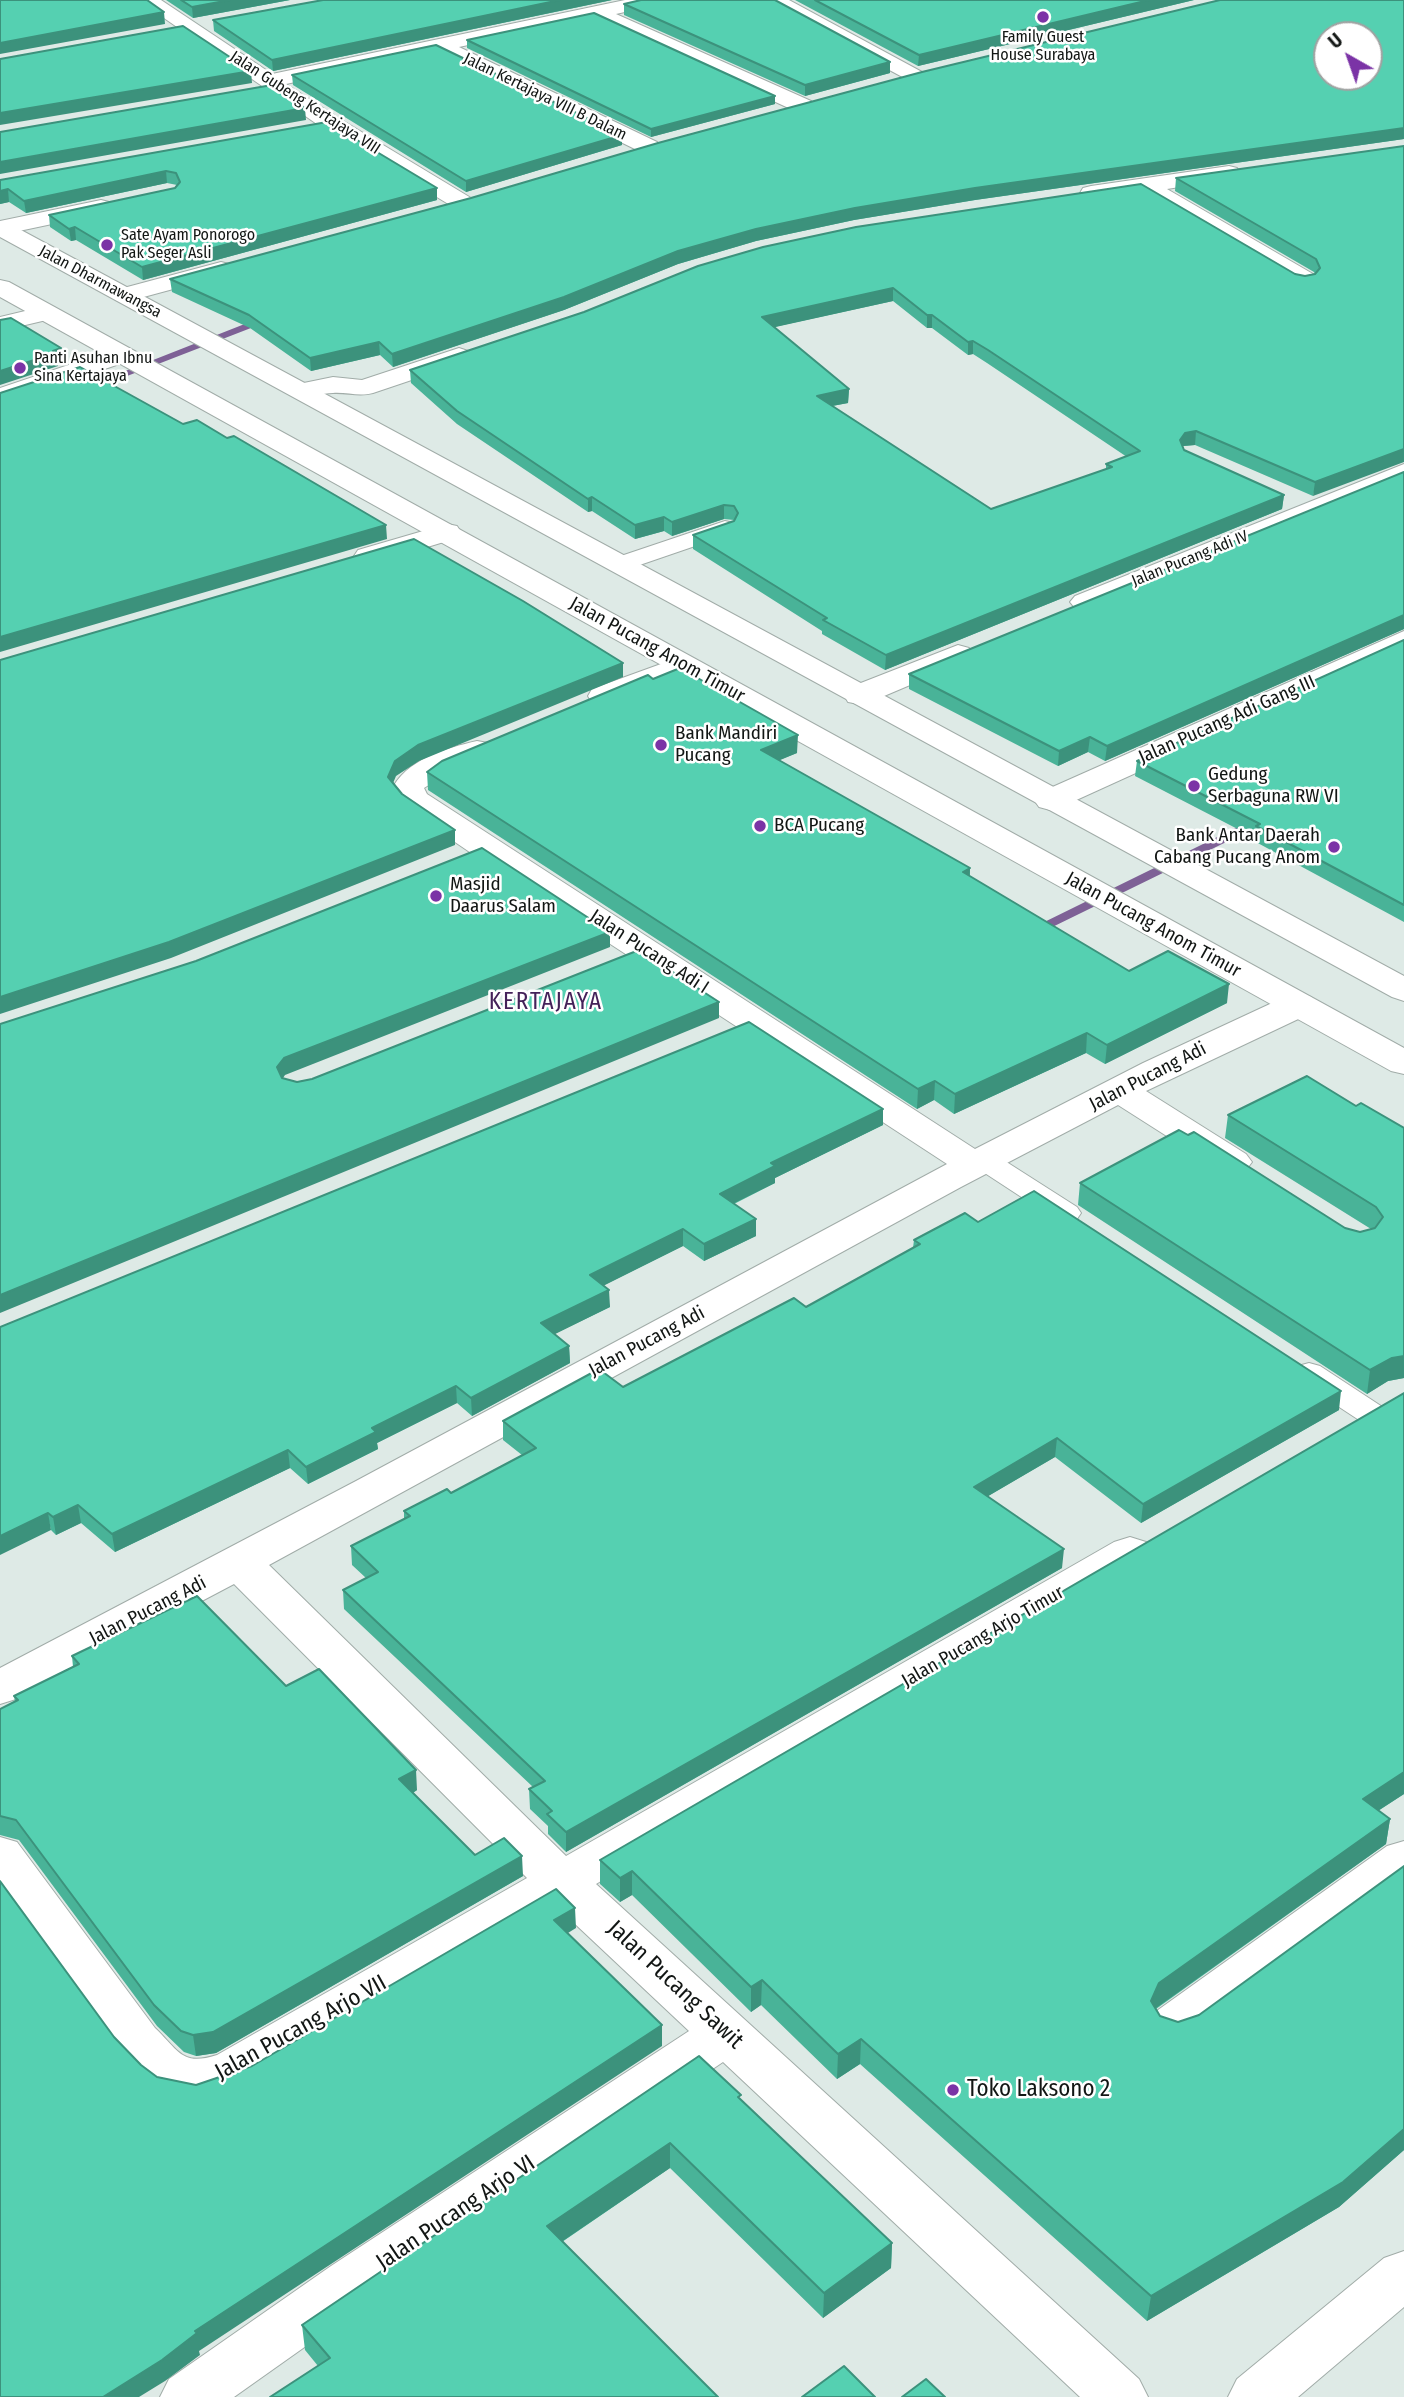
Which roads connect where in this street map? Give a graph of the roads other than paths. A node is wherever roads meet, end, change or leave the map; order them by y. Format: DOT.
graph roads {
  1 [pos="148,0"];
  2 [pos="653,0"];
  3 [pos="774,0"];
  4 [pos="596,12"];
  5 [pos="212,23"];
  6 [pos="188,27"];
  7 [pos="161,32"];
  8 [pos="440,46"];
  9 [pos="942,70"];
  10 [pos="915,76"];
  11 [pos="890,83"];
  12 [pos="266,86"];
  13 [pos="828,99"];
  14 [pos="803,106"];
  15 [pos="777,113"];
  16 [pos="331,124"];
  17 [pos="305,128"];
  18 [pos="674,140"];
  19 [pos="649,147"];
  20 [pos="622,155"];
  21 [pos="1254,169"];
  22 [pos="1144,185"];
  23 [pos="490,195"];
  24 [pos="1066,197"];
  25 [pos="117,203"];
  26 [pos="463,203"];
  27 [pos="437,211"];
  28 [pos="0,228"];
  29 [pos="240,264"];
  30 [pos="1304,279"];
  31 [pos="0,288"];
  32 [pos="125,295"];
  33 [pos="46,313"];
  34 [pos="0,324"];
  35 [pos="482,348"];
  36 [pos="136,362"];
  37 [pos="364,388"];
  38 [pos="303,391"];
  39 [pos="0,397"];
  40 [pos="339,411"];
  41 [pos="1404,472"];
  42 [pos="1277,493"];
  43 [pos="1312,509"];
  44 [pos="725,528"];
  45 [pos="447,533"];
  46 [pos="620,564"];
  47 [pos="338,565"];
  48 [pos="1060,613"];
  49 [pos="1404,640"];
  50 [pos="984,644"];
  51 [pos="683,665"];
  52 [pos="859,695"];
  53 [pos="578,707"];
  54 [pos="504,738"];
  55 [pos="1050,800"];
  56 [pos="486,848"];
  57 [pos="447,864"];
  58 [pos="644,949"];
  59 [pos="606,964"];
  60 [pos="1404,990"];
  61 [pos="1298,1005"];
  62 [pos="754,1020"];
  63 [pos="717,1036"];
  64 [pos="1404,1063"];
  65 [pos="1121,1091"];
  66 [pos="979,1162"];
  67 [pos="1263,1181"];
  68 [pos="1089,1229"];
  69 [pos="1288,1360"];
  70 [pos="1369,1414"];
  71 [pos="1165,1532"];
  72 [pos="240,1563"];
  73 [pos="0,1688"];
  74 [pos="0,1854"];
  75 [pos="1404,1859"];
  76 [pos="561,1881"];
  77 [pos="1176,2024"];
  78 [pos="726,2033"];
  79 [pos="1404,2274"];
  80 [pos="189,2397"];
  81 [pos="1119,2397"];
  82 [pos="1257,2397"];
  1 -- 6 [label="street, Jalan Gubeng Kertajaya VIII"];
  2 -- 4 [label="street"];
  3 -- 10 [label="street"];
  4 -- 8 [label="street"];
  4 -- 14 [label="street"];
  5 -- 6 [label="street"];
  6 -- 7 [label="street"];
  6 -- 12 [label="street, Jalan Gubeng Kertajaya VIII"];
  8 -- 12 [label="street"];
  8 -- 19 [label="street, Jalan Kertajaya VIII B Dalam"];
  9 -- 10 [label="street"];
  10 -- 11 [label="street"];
  12 -- 16 [label="street, Jalan Gubeng Kertajaya VIII"];
  13 -- 14 [label="street"];
  14 -- 15 [label="street"];
  16 -- 17 [label="street"];
  16 -- 26 [label="street, Jalan Gubeng Kertajaya VIII"];
  18 -- 19 [label="street"];
  19 -- 20 [label="street"];
  21 -- 22 [label="street"];
  22 -- 24 [label="street"];
  22 -- 30 [label="street"];
  23 -- 26 [label="street"];
  25 -- 28 [label="street"];
  26 -- 27 [label="street"];
  28 -- 32 [label="street, Jalan Dharmawangsa"];
  29 -- 32 [label="street"];
  31 -- 33 [label="street"];
  32 -- 38 [label="street, Jalan Dharmawangsa"];
  33 -- 34 [label="street"];
  33 -- 36 [label="street"];
  35 -- 37 [label="street"];
  36 -- 39 [label="street"];
  36 -- 45 [label="street, Jalan Pucang Anom Timur"];
  37 -- 38 [label="street"];
  37 -- 40 [label="street"];
  38 -- 40 [label="street"];
  40 -- 46 [label="street"];
  41 -- 43 [label="street, Jalan Pucang Adi IV"];
  42 -- 43 [label="street"];
  43 -- 48 [label="street, Jalan Pucang Adi IV"];
  44 -- 46 [label="lane"];
  45 -- 47 [label="street"];
  45 -- 51 [label="street, Jalan Pucang Anom Timur"];
  46 -- 52 [label="street"];
  49 -- 55 [label="street, Jalan Pucang Adi Gang III"];
  50 -- 52 [label="street"];
  51 -- 53 [label="street"];
  51 -- 61 [label="street, Jalan Pucang Anom Timur"];
  52 -- 55 [label="street"];
  54 -- 56 [label="street, Jalan Pucang Adi I"];
  55 -- 60 [label="street"];
  56 -- 57 [label="street"];
  56 -- 58 [label="street, Jalan Pucang Adi I"];
  58 -- 59 [label="street"];
  58 -- 62 [label="street, Jalan Pucang Adi I"];
  61 -- 64 [label="street, Jalan Pucang Anom Timur"];
  61 -- 65 [label="street, Jalan Pucang Adi"];
  62 -- 63 [label="street"];
  62 -- 66 [label="street, Jalan Pucang Adi I"];
  65 -- 66 [label="street, Jalan Pucang Adi"];
  65 -- 67 [label="street"];
  66 -- 68 [label="lane"];
  66 -- 72 [label="street, Jalan Pucang Adi"];
  69 -- 70 [label="lane"];
  71 -- 76 [label="street, Jalan Pucang Arjo Timur"];
  72 -- 73 [label="street, Jalan Pucang Adi"];
  72 -- 76 [label="street, Jalan Pucang Sawit"];
  74 -- 76 [label="street, Jalan Pucang Arjo VII"];
  75 -- 77 [label="street"];
  76 -- 78 [label="street, Jalan Pucang Sawit"];
  78 -- 80 [label="street, Jalan Pucang Arjo VI"];
  78 -- 81 [label="street, Jalan Pucang Sawit"];
  79 -- 82 [label="street"];
}
